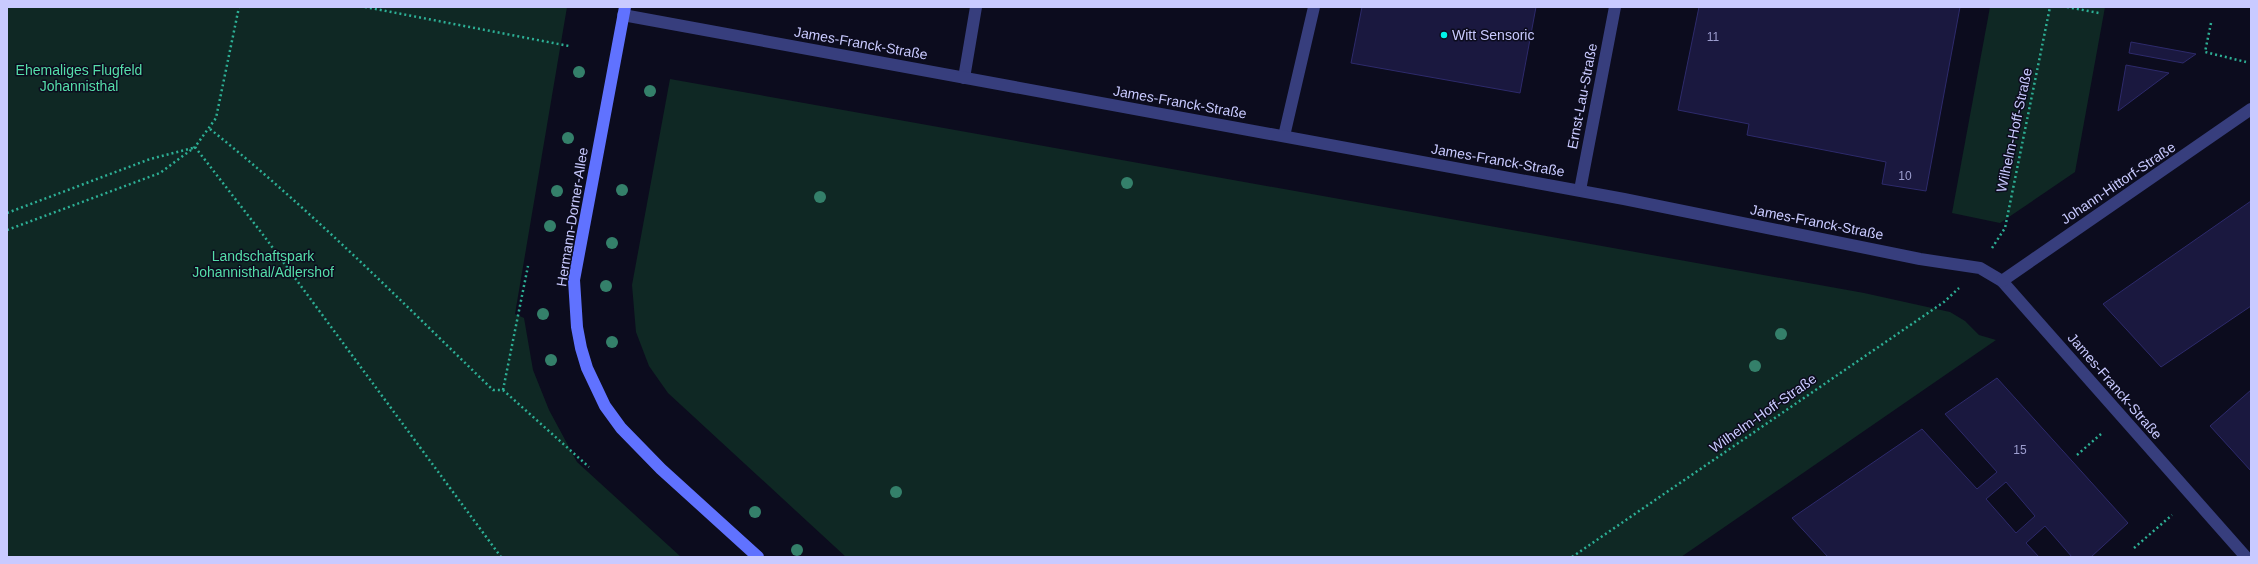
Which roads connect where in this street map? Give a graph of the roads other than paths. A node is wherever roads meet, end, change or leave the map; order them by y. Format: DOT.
graph roads {
  1 [pos="976,7"];
  2 [pos="1314,7"];
  3 [pos="1614,7"];
  4 [pos="624,11"];
  5 [pos="964,78"];
  6 [pos="2251,109"];
  7 [pos="1284,136"];
  8 [pos="1580,190"];
  9 [pos="2002,281"];
  10 [pos="758,557"];
  11 [pos="2246,557"];
  1 -- 5 [label="street"];
  2 -- 7 [label="street"];
  3 -- 8 [label="street, Ernst-Lau-Straße"];
  4 -- 5 [label="street, James-Franck-Straße"];
  4 -- 10 [label="street, Hermann-Dorner-Allee"];
  5 -- 7 [label="street, James-Franck-Straße"];
  6 -- 9 [label="street, Johann-Hittorf-Straße"];
  7 -- 8 [label="street, James-Franck-Straße"];
  8 -- 9 [label="street, James-Franck-Straße"];
  9 -- 11 [label="street, James-Franck-Straße"];
}
